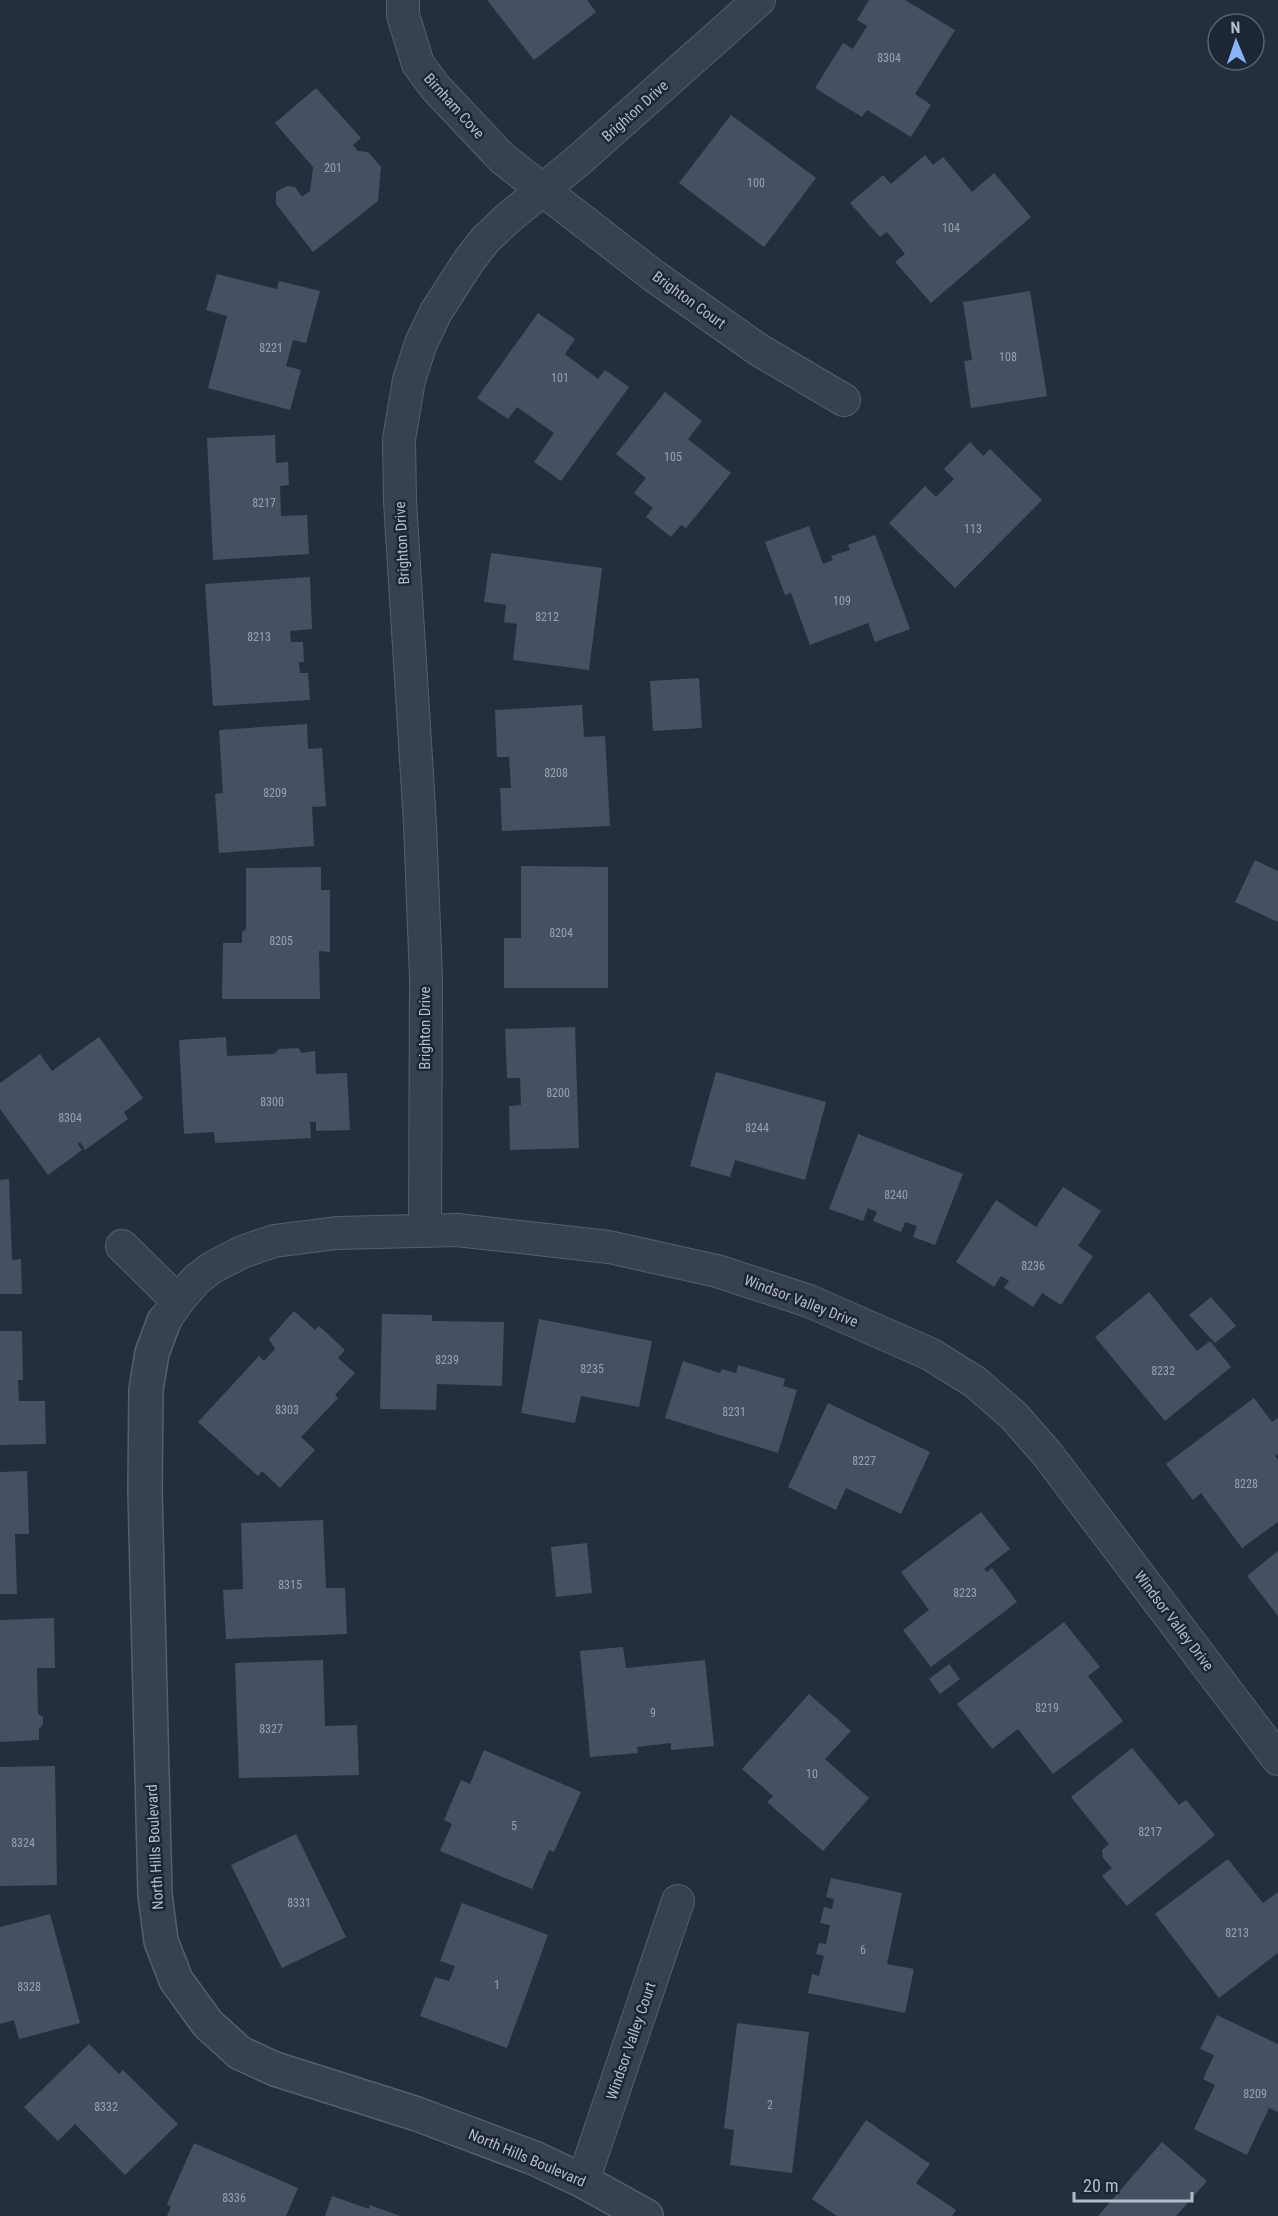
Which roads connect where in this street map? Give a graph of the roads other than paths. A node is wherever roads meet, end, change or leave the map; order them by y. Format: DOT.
graph roads {
  1 [pos="403,0"];
  2 [pos="759,0"];
  3 [pos="542,189"];
  4 [pos="844,400"];
  5 [pos="424,1231"];
  6 [pos="122,1246"];
  7 [pos="171,1311"];
  8 [pos="1278,1759"];
  9 [pos="678,1901"];
  10 [pos="583,2181"];
  11 [pos="646,2216"];
  1 -- 3 [label="street, Birnham Cove"];
  2 -- 3 [label="street, Brighton Drive"];
  3 -- 4 [label="street, Brighton Court"];
  3 -- 5 [label="street, Brighton Drive"];
  5 -- 7 [label="street, Windsor Valley Drive"];
  5 -- 8 [label="street, Windsor Valley Drive"];
  6 -- 7 [label="street"];
  7 -- 10 [label="street, North Hills Boulevard"];
  9 -- 10 [label="street, Windsor Valley Court"];
  10 -- 11 [label="street, North Hills Boulevard"];
}
